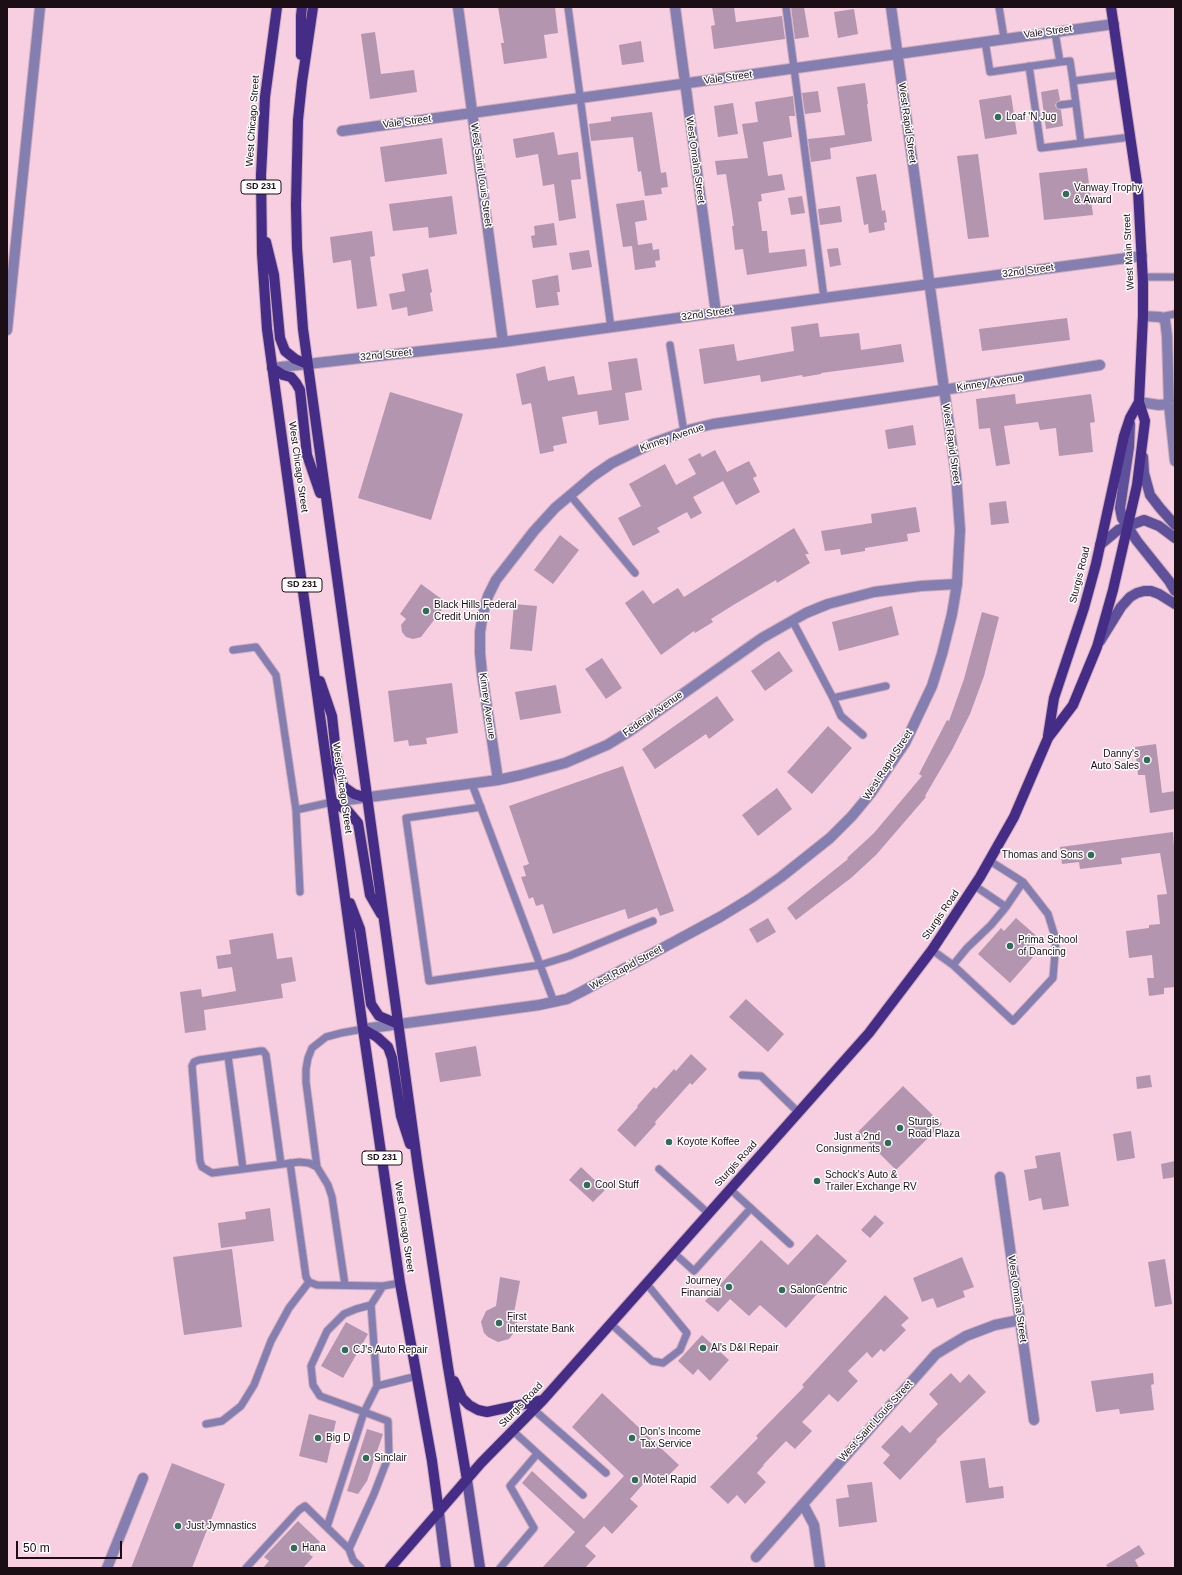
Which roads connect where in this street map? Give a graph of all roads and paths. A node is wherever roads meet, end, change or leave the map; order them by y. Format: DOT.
graph roads {
  1 [pos="40,7"];
  2 [pos="277,7"];
  3 [pos="302,7"];
  4 [pos="313,7"];
  5 [pos="458,7"];
  6 [pos="568,7"];
  7 [pos="675,7"];
  8 [pos="786,7"];
  9 [pos="891,7"];
  10 [pos="999,7"];
  11 [pos="1111,7"];
  12 [pos="1114,24"];
  13 [pos="1055,32"];
  14 [pos="1004,38"];
  15 [pos="985,41"];
  16 [pos="898,54"];
  17 [pos="1060,62"];
  18 [pos="1029,66"];
  19 [pos="794,68"];
  20 [pos="1121,74"];
  21 [pos="1073,81"];
  22 [pos="685,84"];
  23 [pos="300,97"];
  24 [pos="580,98"];
  25 [pos="1076,103"];
  26 [pos="1060,105"];
  27 [pos="472,113"];
  28 [pos="342,131"];
  29 [pos="1131,137"];
  30 [pos="1081,143"];
  31 [pos="260,219"];
  32 [pos="1142,256"];
  33 [pos="1143,277"];
  34 [pos="1175,277"];
  35 [pos="930,284"];
  36 [pos="824,298"];
  37 [pos="716,313"];
  38 [pos="1175,314"];
  39 [pos="1144,316"];
  40 [pos="1160,317"];
  41 [pos="611,328"];
  42 [pos="7,330"];
  43 [pos="503,342"];
  44 [pos="670,345"];
  45 [pos="307,364"];
  46 [pos="1100,365"];
  47 [pos="272,368"];
  48 [pos="944,390"];
  49 [pos="1139,402"];
  50 [pos="1172,404"];
  51 [pos="1130,418"];
  52 [pos="684,432"];
  53 [pos="1143,446"];
  54 [pos="1175,461"];
  55 [pos="570,495"];
  56 [pos="328,515"];
  57 [pos="1175,525"];
  58 [pos="1127,526"];
  59 [pos="1175,538"];
  60 [pos="1100,545"];
  61 [pos="635,573"];
  62 [pos="957,584"];
  63 [pos="1175,591"];
  64 [pos="1175,604"];
  65 [pos="792,620"];
  66 [pos="1097,646"];
  67 [pos="233,650"];
  68 [pos="313,660"];
  69 [pos="886,686"];
  70 [pos="833,698"];
  71 [pos="863,735"];
  72 [pos="1048,738"];
  73 [pos="498,780"];
  74 [pos="472,784"];
  75 [pos="367,798"];
  76 [pos="332,802"];
  77 [pos="481,807"];
  78 [pos="296,810"];
  79 [pos="990,861"];
  80 [pos="1023,882"];
  81 [pos="975,886"];
  82 [pos="344,888"];
  83 [pos="300,892"];
  84 [pos="1006,907"];
  85 [pos="384,919"];
  86 [pos="653,921"];
  87 [pos="932,950"];
  88 [pos="540,965"];
  89 [pos="954,965"];
  90 [pos="554,1002"];
  91 [pos="398,1024"];
  92 [pos="363,1029"];
  93 [pos="228,1056"];
  94 [pos="742,1075"];
  95 [pos="798,1112"];
  96 [pos="290,1163"];
  97 [pos="281,1164"];
  98 [pos="317,1167"];
  99 [pos="418,1168"];
  100 [pos="243,1169"];
  101 [pos="658,1169"];
  102 [pos="1000,1177"];
  103 [pos="730,1189"];
  104 [pos="751,1208"];
  105 [pos="708,1213"];
  106 [pos="790,1244"];
  107 [pos="673,1252"];
  108 [pos="309,1282"];
  109 [pos="400,1283"];
  110 [pos="646,1283"];
  111 [pos="345,1285"];
  112 [pos="383,1286"];
  113 [pos="372,1306"];
  114 [pos="1020,1320"];
  115 [pos="610,1323"];
  116 [pos="448,1367"];
  117 [pos="417,1376"];
  118 [pos="377,1386"];
  119 [pos="544,1400"];
  120 [pos="533,1409"];
  121 [pos="364,1412"];
  122 [pos="1034,1420"];
  123 [pos="206,1424"];
  124 [pos="513,1431"];
  125 [pos="537,1454"];
  126 [pos="606,1474"];
  127 [pos="143,1478"];
  128 [pos="467,1480"];
  129 [pos="583,1495"];
  130 [pos="803,1504"];
  131 [pos="439,1512"];
  132 [pos="327,1527"];
  133 [pos="348,1549"];
  134 [pos="756,1557"];
  135 [pos="107,1568"];
  136 [pos="246,1568"];
  137 [pos="361,1568"];
  138 [pos="390,1568"];
  139 [pos="446,1568"];
  140 [pos="480,1568"];
  141 [pos="500,1568"];
  142 [pos="820,1568"];
  1 -- 42 [label="street"];
  2 -- 31 [label="main road, West Chicago Street / SD 231"];
  3 -- 23 [label="main road"];
  4 -- 23 [label="main road, SD 231"];
  5 -- 27 [label="street, West Saint Louis Street"];
  6 -- 24 [label="lane"];
  7 -- 22 [label="street, West Omaha Street"];
  8 -- 19 [label="lane"];
  9 -- 16 [label="street, West Rapid Street"];
  10 -- 14 [label="lane"];
  11 -- 12 [label="main road, West Main Street"];
  12 -- 13 [label="street, Vale Street"];
  12 -- 20 [label="main road, West Main Street"];
  13 -- 14 [label="street, Vale Street"];
  13 -- 17 [label="lane"];
  14 -- 15 [label="street, Vale Street"];
  15 -- 16 [label="street, Vale Street"];
  15 -- 18 [label="lane"];
  16 -- 19 [label="street, Vale Street"];
  16 -- 35 [label="street, West Rapid Street"];
  17 -- 18 [label="lane"];
  17 -- 21 [label="lane"];
  18 -- 30 [label="lane"];
  19 -- 22 [label="street, Vale Street"];
  19 -- 36 [label="lane"];
  20 -- 21 [label="lane"];
  20 -- 29 [label="main road, West Main Street"];
  21 -- 25 [label="lane"];
  22 -- 24 [label="street, Vale Street"];
  22 -- 37 [label="street, West Omaha Street"];
  23 -- 45 [label="main road, SD 231"];
  24 -- 27 [label="street, Vale Street"];
  24 -- 41 [label="lane"];
  25 -- 26 [label="lane"];
  25 -- 30 [label="lane"];
  27 -- 28 [label="street, Vale Street"];
  27 -- 43 [label="street, West Saint Louis Street"];
  29 -- 30 [label="lane"];
  29 -- 32 [label="main road, West Main Street"];
  31 -- 45 [label="main road"];
  31 -- 47 [label="main road, West Chicago Street / SD 231"];
  32 -- 33 [label="main road, West Main Street"];
  32 -- 35 [label="street, 32nd Street"];
  33 -- 34 [label="lane"];
  33 -- 39 [label="main road, West Main Street"];
  35 -- 36 [label="street, 32nd Street"];
  35 -- 48 [label="street, West Rapid Street"];
  36 -- 37 [label="street, 32nd Street"];
  37 -- 41 [label="street, 32nd Street"];
  38 -- 40 [label="lane"];
  39 -- 40 [label="street"];
  39 -- 49 [label="main road, West Main Street"];
  40 -- 50 [label="street"];
  41 -- 43 [label="street, 32nd Street"];
  43 -- 45 [label="street, 32nd Street"];
  44 -- 52 [label="lane"];
  45 -- 47 [label="street, 32nd Street"];
  45 -- 56 [label="main road, SD 231"];
  46 -- 48 [label="street, Kinney Avenue"];
  47 -- 56 [label="main road"];
  47 -- 68 [label="main road, West Chicago Street / SD 231"];
  48 -- 52 [label="street, Kinney Avenue"];
  48 -- 62 [label="street, West Rapid Street"];
  49 -- 50 [label="street"];
  49 -- 51 [label="main road, West Main Street"];
  49 -- 53 [label="main road, West Main Street"];
  50 -- 54 [label="street"];
  51 -- 58 [label="street, West Main Street"];
  51 -- 60 [label="main road, Sturgis Road"];
  52 -- 55 [label="street, Kinney Avenue"];
  53 -- 57 [label="street, West Main Street"];
  53 -- 58 [label="main road, Sturgis Road"];
  55 -- 61 [label="lane"];
  55 -- 73 [label="street, Kinney Avenue"];
  56 -- 75 [label="main road, SD 231"];
  58 -- 59 [label="street"];
  58 -- 60 [label="street"];
  58 -- 63 [label="street, West Main Street"];
  58 -- 66 [label="main road, Sturgis Road"];
  60 -- 72 [label="main road, Sturgis Road"];
  62 -- 65 [label="street, Federal Avenue"];
  62 -- 90 [label="street, West Rapid Street"];
  64 -- 66 [label="street"];
  65 -- 70 [label="lane"];
  65 -- 73 [label="street, Federal Avenue"];
  66 -- 72 [label="main road, Sturgis Road"];
  67 -- 78 [label="lane"];
  68 -- 75 [label="main road"];
  68 -- 76 [label="main road, West Chicago Street / SD 231"];
  69 -- 70 [label="lane"];
  70 -- 71 [label="lane"];
  72 -- 79 [label="main road, Sturgis Road"];
  73 -- 74 [label="street, Federal Avenue"];
  74 -- 75 [label="street, Federal Avenue"];
  74 -- 77 [label="lane"];
  75 -- 76 [label="street, Federal Avenue"];
  75 -- 85 [label="main road, SD 231"];
  76 -- 78 [label="lane"];
  76 -- 82 [label="main road, West Chicago Street / SD 231"];
  76 -- 85 [label="main road"];
  77 -- 88 [label="lane"];
  77 -- 88 [label="lane"];
  78 -- 83 [label="lane"];
  79 -- 80 [label="lane"];
  79 -- 81 [label="main road, Sturgis Road"];
  80 -- 84 [label="lane"];
  80 -- 89 [label="lane"];
  81 -- 84 [label="lane"];
  81 -- 87 [label="main road, Sturgis Road"];
  82 -- 91 [label="main road"];
  82 -- 92 [label="main road, West Chicago Street / SD 231"];
  84 -- 89 [label="lane"];
  85 -- 91 [label="main road, SD 231"];
  86 -- 88 [label="lane"];
  87 -- 89 [label="lane"];
  87 -- 95 [label="main road, Sturgis Road"];
  88 -- 90 [label="lane"];
  90 -- 91 [label="street, West Rapid Street"];
  91 -- 92 [label="street, West Rapid Street"];
  91 -- 99 [label="main road, SD 231"];
  92 -- 98 [label="lane"];
  92 -- 99 [label="main road"];
  92 -- 109 [label="main road, West Chicago Street / SD 231"];
  93 -- 97 [label="lane"];
  93 -- 100 [label="lane"];
  93 -- 100 [label="lane"];
  94 -- 95 [label="lane"];
  95 -- 103 [label="main road, Sturgis Road"];
  96 -- 97 [label="lane"];
  96 -- 98 [label="lane"];
  96 -- 108 [label="lane"];
  97 -- 100 [label="lane"];
  98 -- 111 [label="lane"];
  99 -- 116 [label="main road, SD 231"];
  101 -- 105 [label="lane"];
  102 -- 114 [label="street, West Omaha Street"];
  103 -- 104 [label="lane"];
  103 -- 105 [label="main road, Sturgis Road"];
  104 -- 106 [label="lane"];
  104 -- 107 [label="lane"];
  105 -- 107 [label="main road, Sturgis Road"];
  107 -- 110 [label="main road, Sturgis Road"];
  108 -- 111 [label="lane"];
  108 -- 123 [label="lane"];
  109 -- 112 [label="lane"];
  109 -- 117 [label="main road, West Chicago Street / SD 231"];
  110 -- 115 [label="main road, Sturgis Road"];
  110 -- 115 [label="lane"];
  111 -- 112 [label="lane"];
  112 -- 113 [label="lane"];
  113 -- 118 [label="lane"];
  113 -- 121 [label="lane"];
  114 -- 122 [label="street, West Omaha Street"];
  114 -- 130 [label="street, West Saint Louis Street"];
  115 -- 119 [label="main road, Sturgis Road"];
  116 -- 119 [label="main road"];
  116 -- 128 [label="main road, SD 231"];
  117 -- 118 [label="lane"];
  117 -- 131 [label="main road, West Chicago Street / SD 231"];
  118 -- 121 [label="lane"];
  119 -- 120 [label="main road, Sturgis Road"];
  120 -- 124 [label="main road, Sturgis Road"];
  120 -- 126 [label="lane"];
  121 -- 132 [label="lane"];
  121 -- 133 [label="lane"];
  124 -- 125 [label="lane"];
  124 -- 128 [label="main road, Sturgis Road"];
  125 -- 129 [label="lane"];
  125 -- 141 [label="lane"];
  127 -- 135 [label="street"];
  128 -- 131 [label="main road, Sturgis Road"];
  128 -- 140 [label="street"];
  130 -- 134 [label="street, West Saint Louis Street"];
  130 -- 142 [label="street"];
  131 -- 138 [label="main road, Sturgis Road"];
  131 -- 139 [label="street, West Chicago Street"];
  132 -- 133 [label="lane"];
  132 -- 136 [label="lane"];
  133 -- 137 [label="lane"];
}
